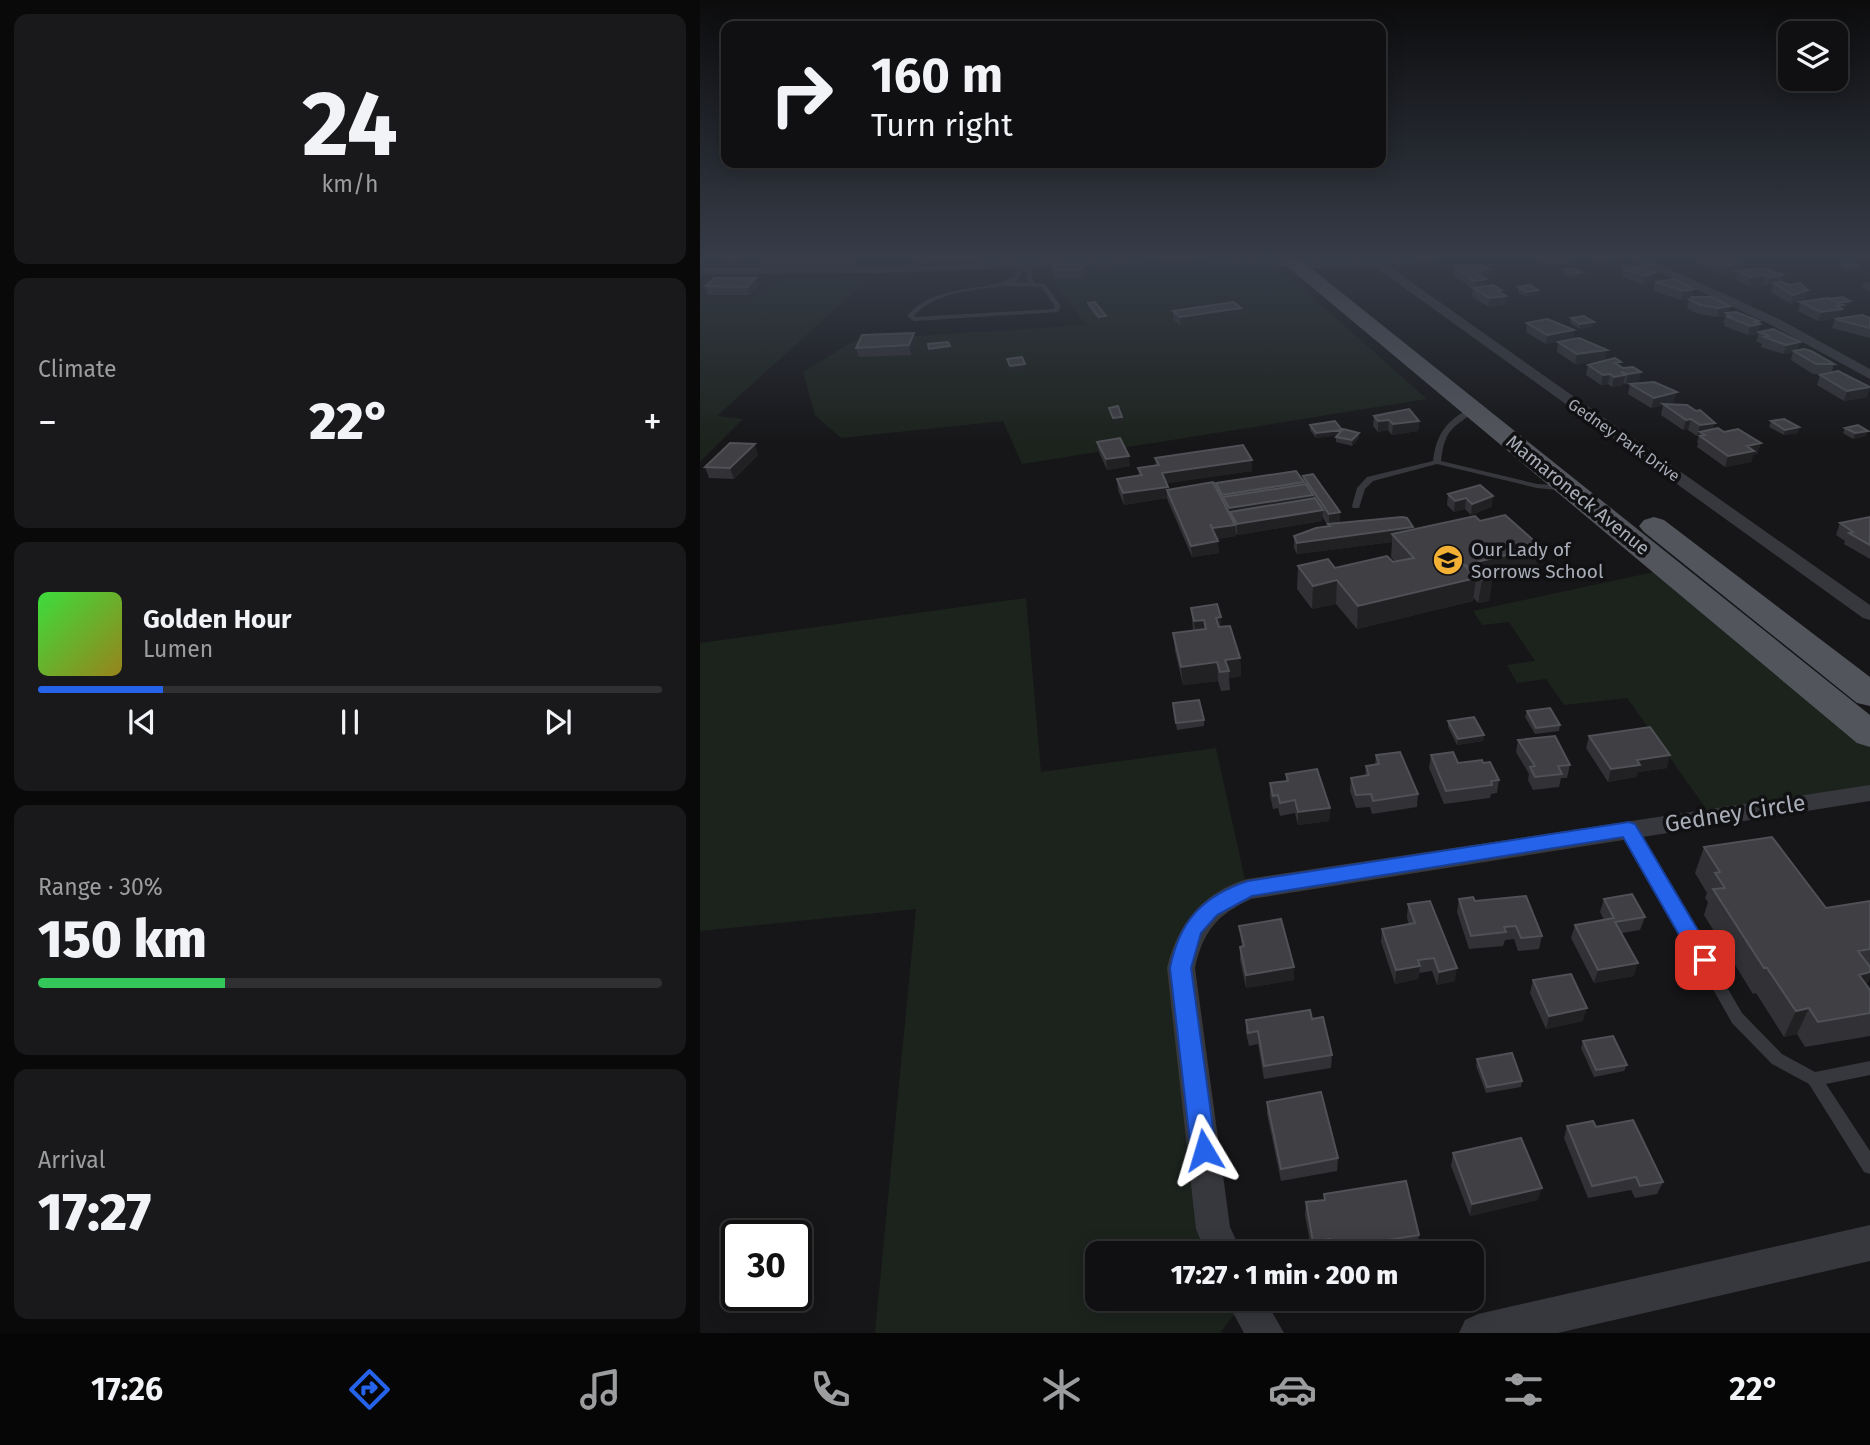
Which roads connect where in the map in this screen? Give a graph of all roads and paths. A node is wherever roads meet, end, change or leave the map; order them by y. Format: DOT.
graph roads {
  1 [pos="1369,319"];
  2 [pos="1378,319"];
  3 [pos="1454,319"];
  4 [pos="1769,319"];
  5 [pos="1870,375"];
  6 [pos="1474,410"];
  7 [pos="1437,462"];
  8 [pos="1572,490"];
  9 [pos="1356,506"];
  10 [pos="1870,614"];
  11 [pos="1870,695"];
  12 [pos="1870,734"];
  13 [pos="1870,793"];
  14 [pos="1629,829"];
  15 [pos="1870,1068"];
  16 [pos="1814,1079"];
  17 [pos="1870,1166"];
  18 [pos="1218,1241"];
  19 [pos="1870,1243"];
  20 [pos="1251,1311"];
  21 [pos="1265,1333"];
  22 [pos="1478,1333"];
  1 -- 6 [label="main road, Mamaroneck Avenue"];
  2 -- 11 [label="main road, Mamaroneck Avenue"];
  3 -- 10 [label="street, Gedney Park Drive"];
  4 -- 5 [label="street"];
  6 -- 7 [label="lane"];
  6 -- 8 [label="main road, Mamaroneck Avenue"];
  7 -- 8 [label="lane"];
  7 -- 9 [label="lane"];
  8 -- 12 [label="main road, Mamaroneck Avenue"];
  13 -- 14 [label="street, Gedney Circle"];
  14 -- 16 [label="lane"];
  14 -- 18 [label="street, Gedney Circle"];
  15 -- 16 [label="lane"];
  16 -- 17 [label="lane"];
  19 -- 22 [label="street"];
  20 -- 21 [label="street"];
}
